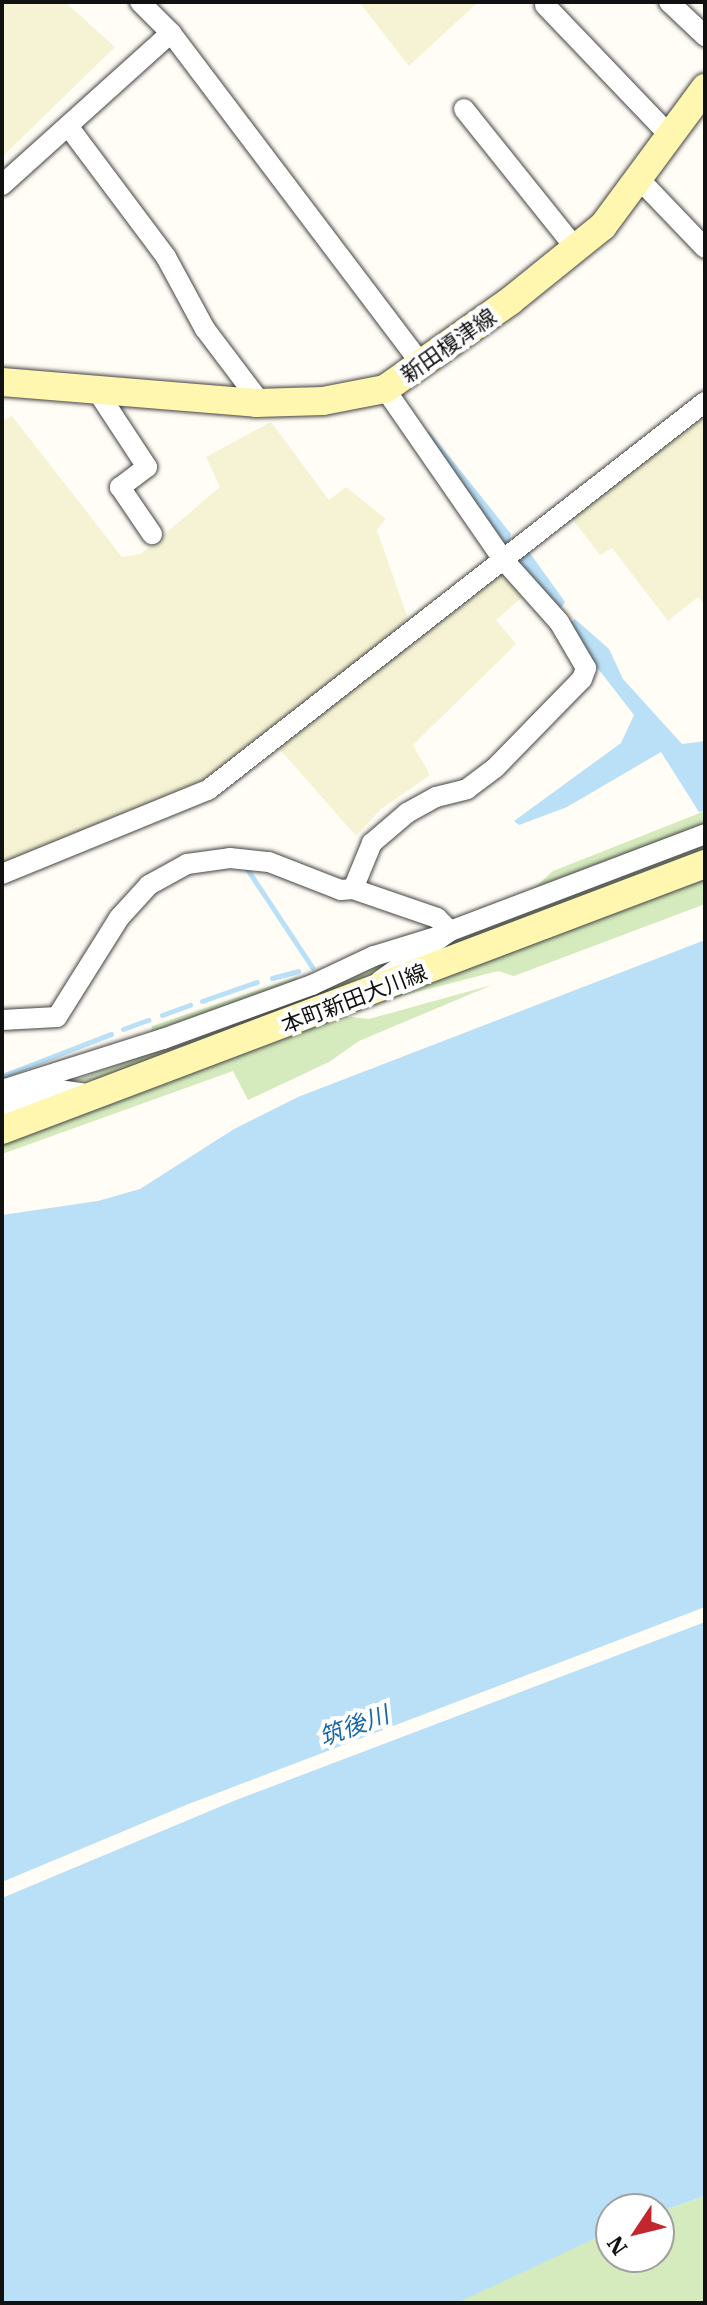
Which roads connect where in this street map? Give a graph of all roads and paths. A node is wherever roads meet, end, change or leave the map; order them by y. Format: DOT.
graph roads {
  1 [pos="140,2"];
  2 [pos="669,2"];
  3 [pos="545,5"];
  4 [pos="171,33"];
  5 [pos="705,36"];
  6 [pos="705,88"];
  7 [pos="464,109"];
  8 [pos="68,126"];
  9 [pos="672,138"];
  10 [pos="640,180"];
  11 [pos="2,185"];
  12 [pos="705,248"];
  13 [pos="576,249"];
  14 [pos="423,366"];
  15 [pos="2,382"];
  16 [pos="385,389"];
  17 [pos="97,391"];
  18 [pos="705,402"];
  19 [pos="261,403"];
  20 [pos="152,534"];
  21 [pos="502,558"];
  22 [pos="705,834"];
  23 [pos="705,864"];
  24 [pos="2,874"];
  25 [pos="353,889"];
  26 [pos="442,935"];
  27 [pos="373,991"];
  28 [pos="2,1020"];
  29 [pos="2,1090"];
  30 [pos="94,1095"];
  31 [pos="2,1105"];
  32 [pos="2,1130"];
  1 -- 4 [label="street"];
  2 -- 5 [label="street"];
  3 -- 9 [label="street"];
  4 -- 8 [label="street"];
  4 -- 14 [label="street"];
  6 -- 9 [label="main road, 新田榎津線"];
  7 -- 13 [label="street"];
  8 -- 11 [label="street"];
  8 -- 19 [label="street"];
  9 -- 10 [label="main road, 新田榎津線"];
  10 -- 12 [label="street"];
  10 -- 13 [label="main road, 新田榎津線"];
  13 -- 14 [label="main road, 新田榎津線"];
  14 -- 16 [label="main road, 新田榎津線"];
  15 -- 17 [label="main road, 新田榎津線"];
  16 -- 19 [label="main road, 新田榎津線"];
  16 -- 21 [label="street"];
  17 -- 19 [label="main road, 新田榎津線"];
  17 -- 20 [label="street"];
  18 -- 21 [label="street"];
  21 -- 24 [label="street"];
  21 -- 25 [label="street"];
  22 -- 26 [label="street"];
  23 -- 27 [label="main road, 本町新田大川線"];
  25 -- 26 [label="street"];
  25 -- 28 [label="street"];
  26 -- 27 [label="street"];
  26 -- 29 [label="street"];
  27 -- 30 [label="main road, 本町新田大川線"];
  30 -- 31 [label="street"];
  30 -- 32 [label="main road, 本町新田大川線"];
}
